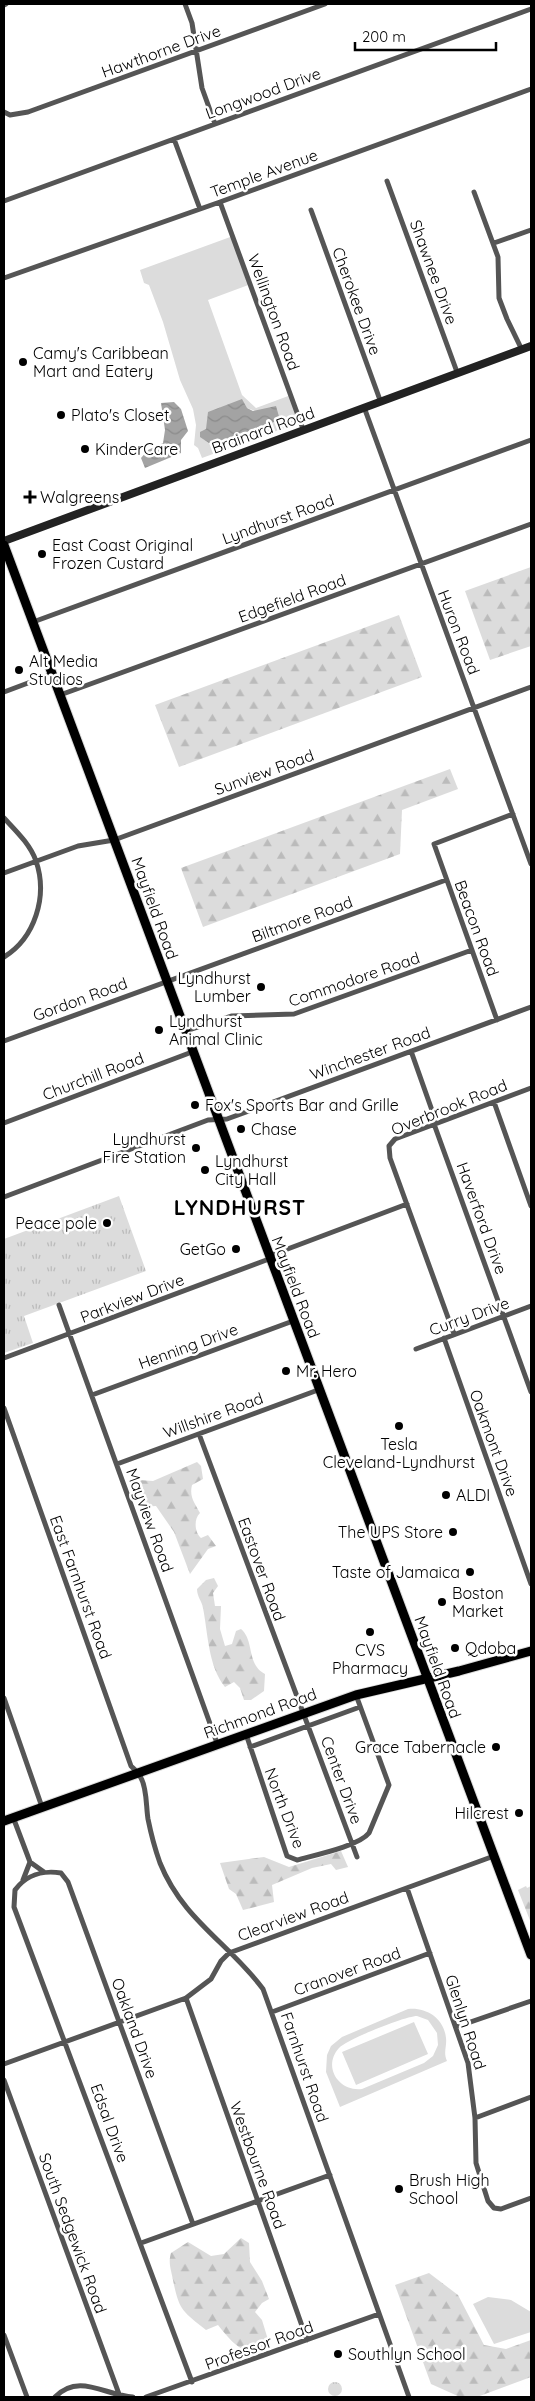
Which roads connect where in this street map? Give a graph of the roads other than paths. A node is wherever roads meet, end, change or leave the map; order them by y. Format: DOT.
graph roads {
  1 [pos="185,4"];
  2 [pos="325,4"];
  3 [pos="531,9"];
  4 [pos="195,51"];
  5 [pos="531,89"];
  6 [pos="4,112"];
  7 [pos="214,124"];
  8 [pos="174,139"];
  9 [pos="387,181"];
  10 [pos="474,192"];
  11 [pos="4,200"];
  12 [pos="220,202"];
  13 [pos="200,209"];
  14 [pos="311,210"];
  15 [pos="531,230"];
  16 [pos="494,243"];
  17 [pos="4,278"];
  18 [pos="531,346"];
  19 [pos="522,350"];
  20 [pos="457,372"];
  21 [pos="380,400"];
  22 [pos="364,408"];
  23 [pos="303,430"];
  24 [pos="531,440"];
  25 [pos="394,489"];
  26 [pos="531,524"];
  27 [pos="4,541"];
  28 [pos="4,545"];
  29 [pos="420,565"];
  30 [pos="33,622"];
  31 [pos="52,674"];
  32 [pos="531,687"];
  33 [pos="4,692"];
  34 [pos="60,695"];
  35 [pos="474,708"];
  36 [pos="513,814"];
  37 [pos="4,818"];
  38 [pos="114,840"];
  39 [pos="36,861"];
  40 [pos="531,864"];
  41 [pos="4,873"];
  42 [pos="446,880"];
  43 [pos="472,950"];
  44 [pos="4,957"];
  45 [pos="166,981"];
  46 [pos="531,1007"];
  47 [pos="497,1020"];
  48 [pos="184,1031"];
  49 [pos="4,1041"];
  50 [pos="411,1051"];
  51 [pos="192,1052"];
  52 [pos="531,1088"];
  53 [pos="494,1102"];
  54 [pos="217,1119"];
  55 [pos="4,1123"];
  56 [pos="434,1124"];
  57 [pos="4,1197"];
  58 [pos="407,1204"];
  59 [pos="531,1206"];
  60 [pos="269,1258"];
  61 [pos="59,1305"];
  62 [pos="531,1306"];
  63 [pos="504,1316"];
  64 [pos="293,1321"];
  65 [pos="454,1334"];
  66 [pos="70,1335"];
  67 [pos="444,1338"];
  68 [pos="416,1349"];
  69 [pos="4,1358"];
  70 [pos="318,1390"];
  71 [pos="531,1392"];
  72 [pos="92,1394"];
  73 [pos="4,1408"];
  74 [pos="199,1434"];
  75 [pos="116,1464"];
  76 [pos="531,1584"];
  77 [pos="531,1650"];
  78 [pos="426,1678"];
  79 [pos="356,1695"];
  80 [pos="4,1698"];
  81 [pos="360,1707"];
  82 [pos="302,1713"];
  83 [pos="308,1724"];
  84 [pos="246,1733"];
  85 [pos="218,1743"];
  86 [pos="250,1747"];
  87 [pos="137,1772"];
  88 [pos="42,1807"];
  89 [pos="13,1817"];
  90 [pos="4,1821"];
  91 [pos="352,1843"];
  92 [pos="494,1856"];
  93 [pos="357,1857"];
  94 [pos="30,1862"];
  95 [pos="44,1872"];
  96 [pos="26,1879"];
  97 [pos="407,1888"];
  98 [pos="229,1953"];
  99 [pos="430,1953"];
  100 [pos="531,1955"];
  101 [pos="186,1998"];
  102 [pos="531,2001"];
  103 [pos="272,2012"];
  104 [pos="120,2022"];
  105 [pos="456,2027"];
  106 [pos="66,2041"];
  107 [pos="4,2064"];
  108 [pos="4,2080"];
  109 [pos="531,2097"];
  110 [pos="475,2118"];
  111 [pos="330,2176"];
  112 [pos="531,2198"];
  113 [pos="257,2200"];
  114 [pos="193,2224"];
  115 [pos="141,2243"];
  116 [pos="379,2314"];
  117 [pos="4,2335"];
  118 [pos="307,2340"];
  119 [pos="192,2382"];
  120 [pos="119,2394"];
  121 [pos="27,2397"];
  122 [pos="55,2397"];
  123 [pos="133,2397"];
  124 [pos="146,2397"];
  125 [pos="409,2397"];
  1 -- 4 [label="street"];
  2 -- 4 [label="street, Hawthorne Drive"];
  3 -- 7 [label="street, Longwood Drive"];
  4 -- 6 [label="street, Hawthorne Drive"];
  4 -- 7 [label="street"];
  5 -- 12 [label="street, Temple Avenue"];
  7 -- 8 [label="street, Longwood Drive"];
  8 -- 11 [label="street, Longwood Drive"];
  8 -- 13 [label="street"];
  9 -- 20 [label="street, Shawnee Drive"];
  10 -- 16 [label="street"];
  12 -- 13 [label="street, Temple Avenue"];
  12 -- 23 [label="street, Wellington Road"];
  13 -- 17 [label="street, Temple Avenue"];
  14 -- 21 [label="street, Cherokee Drive"];
  15 -- 16 [label="street"];
  16 -- 19 [label="street"];
  18 -- 19 [label="main road, Brainard Road"];
  19 -- 20 [label="main road, Brainard Road"];
  20 -- 21 [label="main road, Brainard Road"];
  21 -- 22 [label="main road, Brainard Road"];
  22 -- 23 [label="main road, Brainard Road"];
  22 -- 25 [label="street, Huron Road"];
  23 -- 27 [label="main road, Brainard Road"];
  24 -- 25 [label="street, Lyndhurst Road"];
  25 -- 29 [label="street, Huron Road"];
  25 -- 30 [label="street, Lyndhurst Road"];
  26 -- 29 [label="street, Edgefield Road"];
  28 -- 30 [label="main road, Mayfield Road"];
  29 -- 34 [label="street, Edgefield Road"];
  29 -- 35 [label="street, Huron Road"];
  30 -- 31 [label="main road, Mayfield Road"];
  31 -- 33 [label="street"];
  31 -- 34 [label="main road, Mayfield Road"];
  32 -- 35 [label="street, Sunview Road"];
  34 -- 38 [label="main road, Mayfield Road"];
  35 -- 36 [label="street, Huron Road"];
  35 -- 38 [label="street, Sunview Road"];
  36 -- 40 [label="street, Huron Road"];
  36 -- 42 [label="street, Beacon Road"];
  37 -- 39 [label="street"];
  38 -- 39 [label="street, Sunview Road"];
  38 -- 45 [label="main road, Mayfield Road"];
  39 -- 41 [label="street, Sunview Road"];
  39 -- 44 [label="street"];
  42 -- 43 [label="street, Beacon Road"];
  42 -- 45 [label="street, Biltmore Road"];
  43 -- 47 [label="street, Beacon Road"];
  43 -- 48 [label="street, Commodore Road"];
  45 -- 48 [label="main road, Mayfield Road"];
  45 -- 49 [label="street, Gordon Road"];
  46 -- 47 [label="street, Winchester Road"];
  47 -- 50 [label="street, Winchester Road"];
  48 -- 51 [label="main road, Mayfield Road"];
  50 -- 54 [label="street, Winchester Road"];
  50 -- 56 [label="street, Haverford Drive"];
  51 -- 54 [label="main road, Mayfield Road"];
  51 -- 55 [label="street, Churchill Road"];
  52 -- 53 [label="street, Overbrook Road"];
  53 -- 56 [label="street, Overbrook Road"];
  53 -- 59 [label="street"];
  54 -- 57 [label="street, Winchester Road"];
  54 -- 60 [label="main road, Mayfield Road"];
  56 -- 58 [label="street, Overbrook Road"];
  56 -- 63 [label="street, Haverford Drive"];
  58 -- 60 [label="street, Parkview Drive"];
  58 -- 65 [label="street"];
  60 -- 64 [label="main road, Mayfield Road"];
  60 -- 66 [label="street, Parkview Drive"];
  61 -- 66 [label="street, Mayview Road"];
  62 -- 63 [label="street, Curry Drive"];
  63 -- 65 [label="street, Curry Drive"];
  63 -- 71 [label="street, Haverford Drive"];
  64 -- 70 [label="main road, Mayfield Road"];
  64 -- 72 [label="street, Henning Drive"];
  65 -- 67 [label="street, Curry Drive"];
  66 -- 69 [label="street, Parkview Drive"];
  66 -- 72 [label="street, Mayview Road"];
  67 -- 68 [label="street, Curry Drive"];
  67 -- 76 [label="street, Oakmont Drive"];
  70 -- 74 [label="street, Willshire Road"];
  70 -- 78 [label="main road, Mayfield Road"];
  72 -- 75 [label="street, Mayview Road"];
  73 -- 87 [label="street, East Farnhurst Road"];
  74 -- 75 [label="street, Willshire Road"];
  74 -- 82 [label="street, Eastover Road"];
  75 -- 85 [label="street, Mayview Road"];
  77 -- 78 [label="main road, Richmond Road"];
  78 -- 79 [label="main road, Richmond Road"];
  78 -- 92 [label="main road, Mayfield Road"];
  79 -- 81 [label="street"];
  79 -- 82 [label="main road, Richmond Road"];
  80 -- 88 [label="street"];
  81 -- 83 [label="street"];
  81 -- 91 [label="street"];
  82 -- 83 [label="street, Center Drive"];
  82 -- 84 [label="main road, Richmond Road"];
  83 -- 86 [label="street"];
  83 -- 91 [label="street, Center Drive"];
  84 -- 85 [label="main road, Richmond Road"];
  84 -- 86 [label="street, North Drive"];
  85 -- 87 [label="main road, Richmond Road"];
  86 -- 91 [label="street, North Drive"];
  87 -- 88 [label="main road, Richmond Road"];
  87 -- 98 [label="street, Farnhurst Road"];
  88 -- 89 [label="main road, Richmond Road"];
  89 -- 90 [label="main road, Richmond Road"];
  89 -- 94 [label="street"];
  91 -- 93 [label="street, Center Drive"];
  92 -- 97 [label="street, Clearview Road"];
  92 -- 100 [label="main road, Mayfield Road"];
  94 -- 95 [label="street, Oakland Drive"];
  94 -- 96 [label="street, Edsal Drive"];
  95 -- 96 [label="street"];
  95 -- 104 [label="street, Oakland Drive"];
  96 -- 106 [label="street, Edsal Drive"];
  97 -- 98 [label="street, Clearview Road"];
  97 -- 99 [label="street, Glenlyn Road"];
  98 -- 101 [label="street, Clearview Road"];
  98 -- 103 [label="street, Farnhurst Road"];
  99 -- 103 [label="street, Cranover Road"];
  99 -- 105 [label="street, Glenlyn Road"];
  101 -- 104 [label="street, Clearview Road"];
  101 -- 113 [label="street, Westbourne Road"];
  102 -- 105 [label="street"];
  103 -- 111 [label="street, Farnhurst Road"];
  104 -- 106 [label="street, Clearview Road"];
  104 -- 114 [label="street, Oakland Drive"];
  105 -- 110 [label="street, Glenlyn Road"];
  106 -- 107 [label="street, Clearview Road"];
  106 -- 115 [label="street, Edsal Drive"];
  108 -- 120 [label="street, South Sedgewick Road"];
  109 -- 110 [label="street"];
  110 -- 112 [label="street, Glenlyn Road"];
  111 -- 113 [label="street"];
  111 -- 116 [label="street, Farnhurst Road"];
  113 -- 114 [label="street"];
  113 -- 118 [label="street, Westbourne Road"];
  114 -- 115 [label="street"];
  115 -- 119 [label="street, Edsal Drive"];
  116 -- 118 [label="street, Professor Road"];
  116 -- 125 [label="street, Farnhurst Road"];
  117 -- 121 [label="street"];
  118 -- 119 [label="street, Professor Road"];
  119 -- 124 [label="street, Professor Road"];
  120 -- 122 [label="street"];
  120 -- 123 [label="street"];
}
